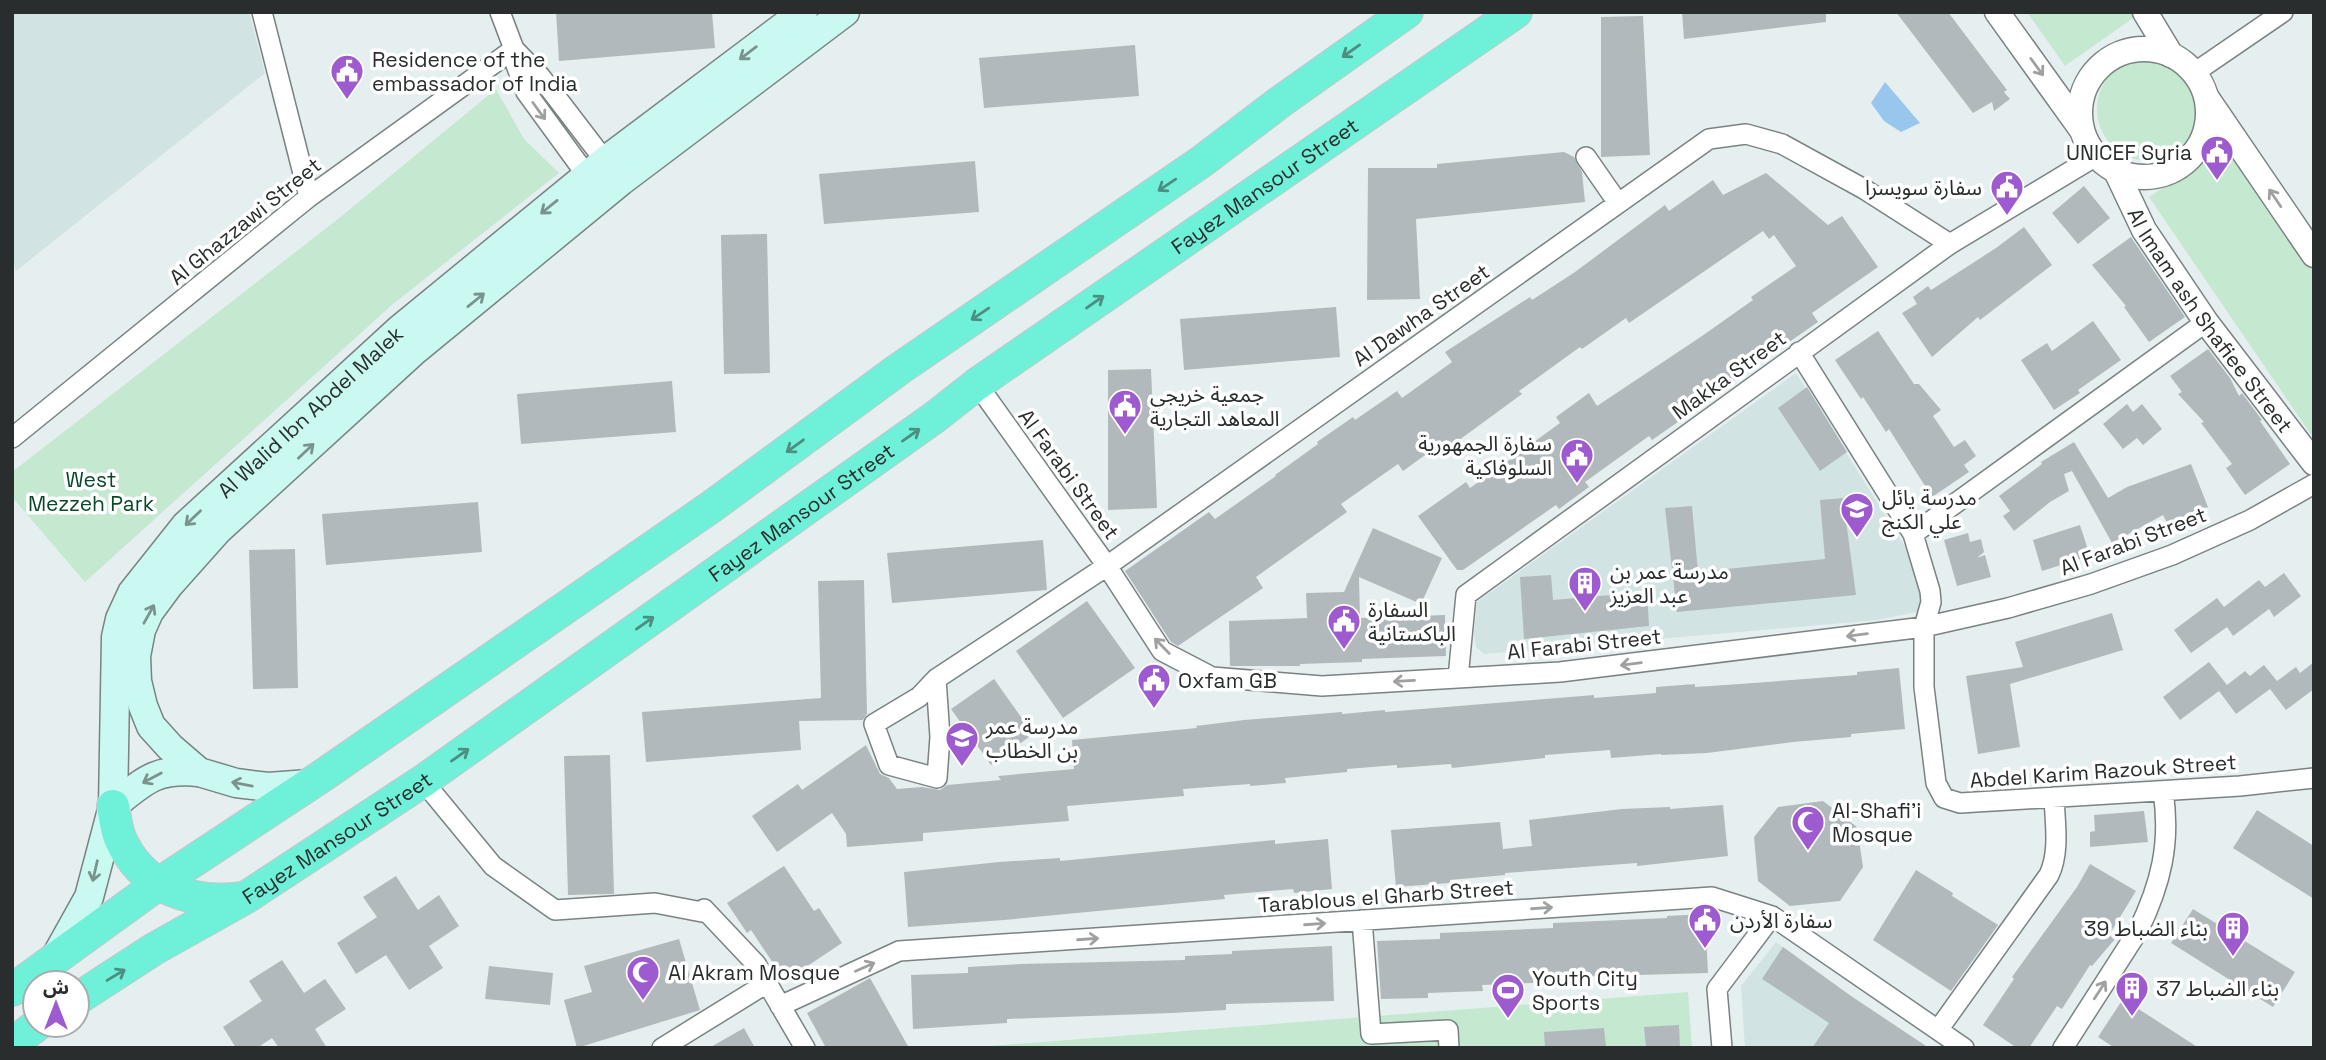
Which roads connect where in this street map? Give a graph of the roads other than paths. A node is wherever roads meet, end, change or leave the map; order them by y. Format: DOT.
graph roads {
  1 [pos="262,12"];
  2 [pos="500,12"];
  3 [pos="803,12"];
  4 [pos="845,12"];
  5 [pos="1407,12"];
  6 [pos="1516,12"];
  7 [pos="1997,12"];
  8 [pos="2145,12"];
  9 [pos="2283,12"];
  10 [pos="514,49"];
  11 [pos="2171,55"];
  12 [pos="2194,73"];
  13 [pos="2207,98"];
  14 [pos="2081,129"];
  15 [pos="2096,156"];
  16 [pos="1586,157"];
  17 [pos="2116,171"];
  18 [pos="604,179"];
  19 [pos="309,197"];
  20 [pos="1618,203"];
  21 [pos="1950,244"];
  22 [pos="2313,253"];
  23 [pos="2206,322"];
  24 [pos="1799,352"];
  25 [pos="977,384"];
  26 [pos="12,438"];
  27 [pos="2314,463"];
  28 [pos="2314,484"];
  29 [pos="1913,534"];
  30 [pos="1107,566"];
  31 [pos="1924,626"];
  32 [pos="1458,678"];
  33 [pos="936,679"];
  34 [pos="151,726"];
  35 [pos="116,741"];
  36 [pos="199,772"];
  37 [pos="2314,778"];
  38 [pos="424,781"];
  39 [pos="309,784"];
  40 [pos="2163,791"];
  41 [pos="2054,797"];
  42 [pos="113,806"];
  43 [pos="159,884"];
  44 [pos="245,898"];
  45 [pos="1772,916"];
  46 [pos="1362,920"];
  47 [pos="50,969"];
  48 [pos="54,969"];
  49 [pos="767,983"];
  50 [pos="91,990"];
  51 [pos="780,1006"];
  52 [pos="1938,1030"];
  53 [pos="662,1048"];
  54 [pos="805,1048"];
  55 [pos="1449,1048"];
  56 [pos="1722,1048"];
  57 [pos="1964,1048"];
  58 [pos="2063,1048"];
  1 -- 19 [label="street"];
  2 -- 10 [label="street"];
  3 -- 18 [label="main road, Al Walid Ibn Abdel Malek, one-way"];
  4 -- 18 [label="main road, Al Walid Ibn Abdel Malek"];
  5 -- 39 [label="highway, one-way"];
  25 -- 6 [label="highway, Fayez Mansour Street, one-way"];
  7 -- 14 [label="street, one-way"];
  8 -- 11 [label="street"];
  9 -- 12 [label="street"];
  10 -- 18 [label="street"];
  10 -- 19 [label="street, Al Ghazzawi Street"];
  11 -- 12 [label="street"];
  11 -- 14 [label="street"];
  12 -- 13 [label="street"];
  13 -- 17 [label="street"];
  22 -- 13 [label="street, one-way"];
  14 -- 15 [label="street"];
  15 -- 17 [label="street"];
  15 -- 21 [label="street, Makka Street"];
  16 -- 20 [label="street"];
  17 -- 23 [label="street, Al Imam ash Shafiee Street"];
  34 -- 18 [label="main road, Al Walid Ibn Abdel Malek, one-way"];
  18 -- 35 [label="main road, Al Walid Ibn Abdel Malek, one-way"];
  19 -- 26 [label="street, Al Ghazzawi Street"];
  20 -- 21 [label="street, Al Dawha Street"];
  20 -- 30 [label="street, Al Dawha Street"];
  21 -- 24 [label="street, Makka Street"];
  23 -- 27 [label="street, Al Imam ash Shafiee Street"];
  23 -- 29 [label="street"];
  24 -- 29 [label="street"];
  24 -- 32 [label="street, Makka Street"];
  25 -- 30 [label="street, Al Farabi Street"];
  38 -- 25 [label="highway, Fayez Mansour Street, one-way"];
  28 -- 31 [label="street, Al Farabi Street"];
  29 -- 31 [label="street"];
  32 -- 30 [label="street, Al Farabi Street, one-way"];
  30 -- 33 [label="street, Al Dawha Street"];
  31 -- 32 [label="street, Al Farabi Street, one-way"];
  31 -- 41 [label="street, Abdel Karim Razouk Street"];
  33 -- 33 [label="street, Al Dawha Street"];
  34 -- 35 [label="main road"];
  34 -- 36 [label="main road, Al Walid Ibn Abdel Malek"];
  35 -- 42 [label="main road, Al Walid Ibn Abdel Malek"];
  39 -- 36 [label="main road, Al Walid Ibn Abdel Malek, one-way"];
  36 -- 42 [label="main road, one-way"];
  37 -- 40 [label="street, Abdel Karim Razouk Street"];
  38 -- 44 [label="highway, Fayez Mansour Street"];
  38 -- 49 [label="street"];
  39 -- 43 [label="highway"];
  40 -- 41 [label="street, Abdel Karim Razouk Street"];
  58 -- 40 [label="street, one-way"];
  41 -- 52 [label="street"];
  42 -- 43 [label="highway"];
  42 -- 47 [label="main road, Al Walid Ibn Abdel Malek, one-way"];
  43 -- 44 [label="highway"];
  43 -- 48 [label="highway"];
  50 -- 44 [label="highway, Fayez Mansour Street, one-way"];
  46 -- 45 [label="street, Tarablous el Gharb Street, one-way"];
  45 -- 52 [label="street, Tarablous el Gharb Street"];
  45 -- 56 [label="street"];
  51 -- 46 [label="street, Tarablous el Gharb Street, one-way"];
  46 -- 55 [label="street"];
  49 -- 51 [label="street"];
  49 -- 53 [label="street"];
  51 -- 54 [label="street"];
  52 -- 57 [label="street, Tarablous el Gharb Street"];
}
